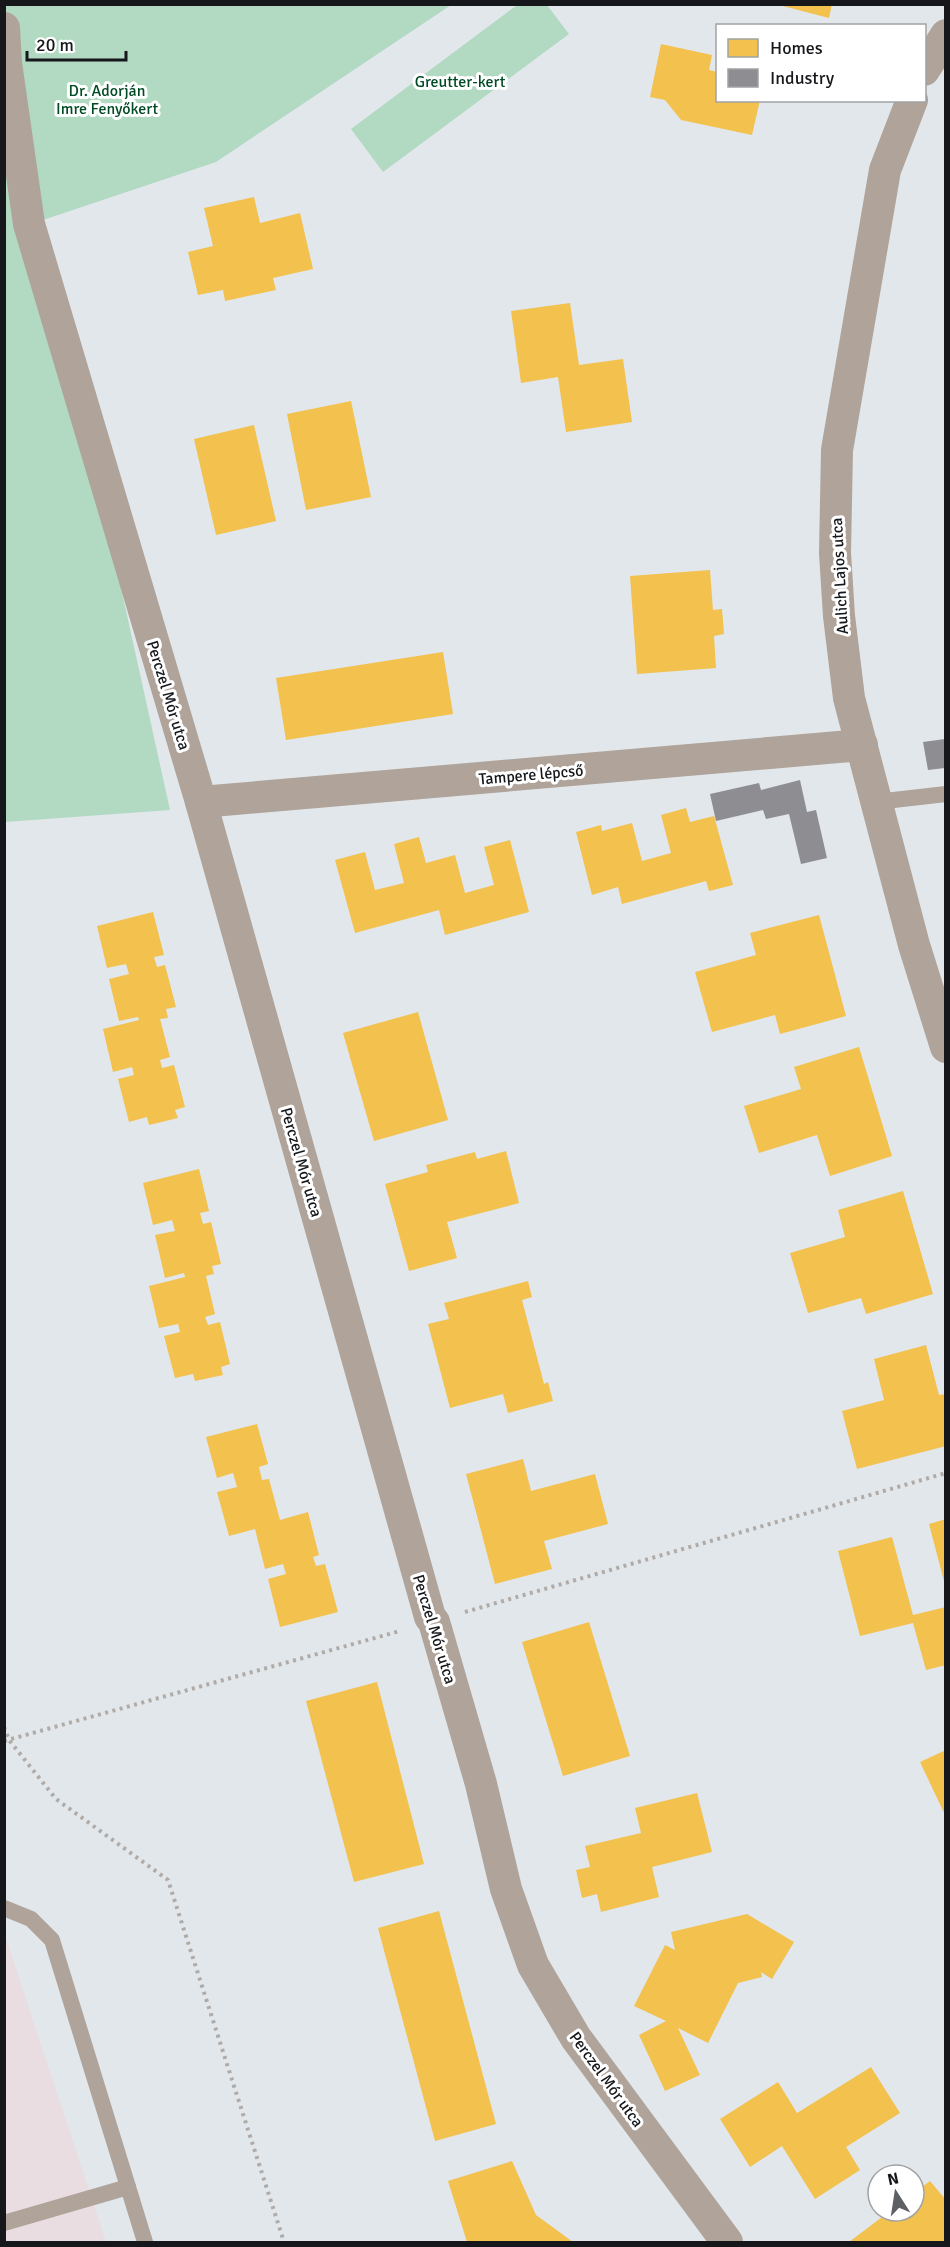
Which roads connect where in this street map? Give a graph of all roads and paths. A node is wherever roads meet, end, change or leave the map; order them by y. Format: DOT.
graph roads {
  1 [pos="4,28"];
  2 [pos="945,35"];
  3 [pos="926,67"];
  4 [pos="911,102"];
  5 [pos="861,745"];
  6 [pos="945,794"];
  7 [pos="201,802"];
  8 [pos="876,802"];
  9 [pos="945,1047"];
  10 [pos="945,1473"];
  11 [pos="434,1622"];
  12 [pos="4,1727"];
  13 [pos="7,1741"];
  14 [pos="4,1908"];
  15 [pos="128,2187"];
  16 [pos="4,2223"];
  17 [pos="145,2242"];
  18 [pos="284,2242"];
  19 [pos="727,2242"];
  1 -- 7 [label="street, Perczel Mór utca"];
  2 -- 3 [label="street"];
  4 -- 5 [label="street, Aulich Lajos utca"];
  5 -- 7 [label="street, Tampere lépcső"];
  5 -- 8 [label="street, Aulich Lajos utca"];
  6 -- 8 [label="lane"];
  7 -- 11 [label="street, Perczel Mór utca"];
  8 -- 9 [label="street, Aulich Lajos utca"];
  10 -- 11 [label="path"];
  11 -- 13 [label="path"];
  11 -- 19 [label="street, Perczel Mór utca"];
  12 -- 13 [label="path"];
  13 -- 18 [label="path"];
  14 -- 15 [label="lane"];
  15 -- 16 [label="lane"];
  15 -- 17 [label="lane"];
}
